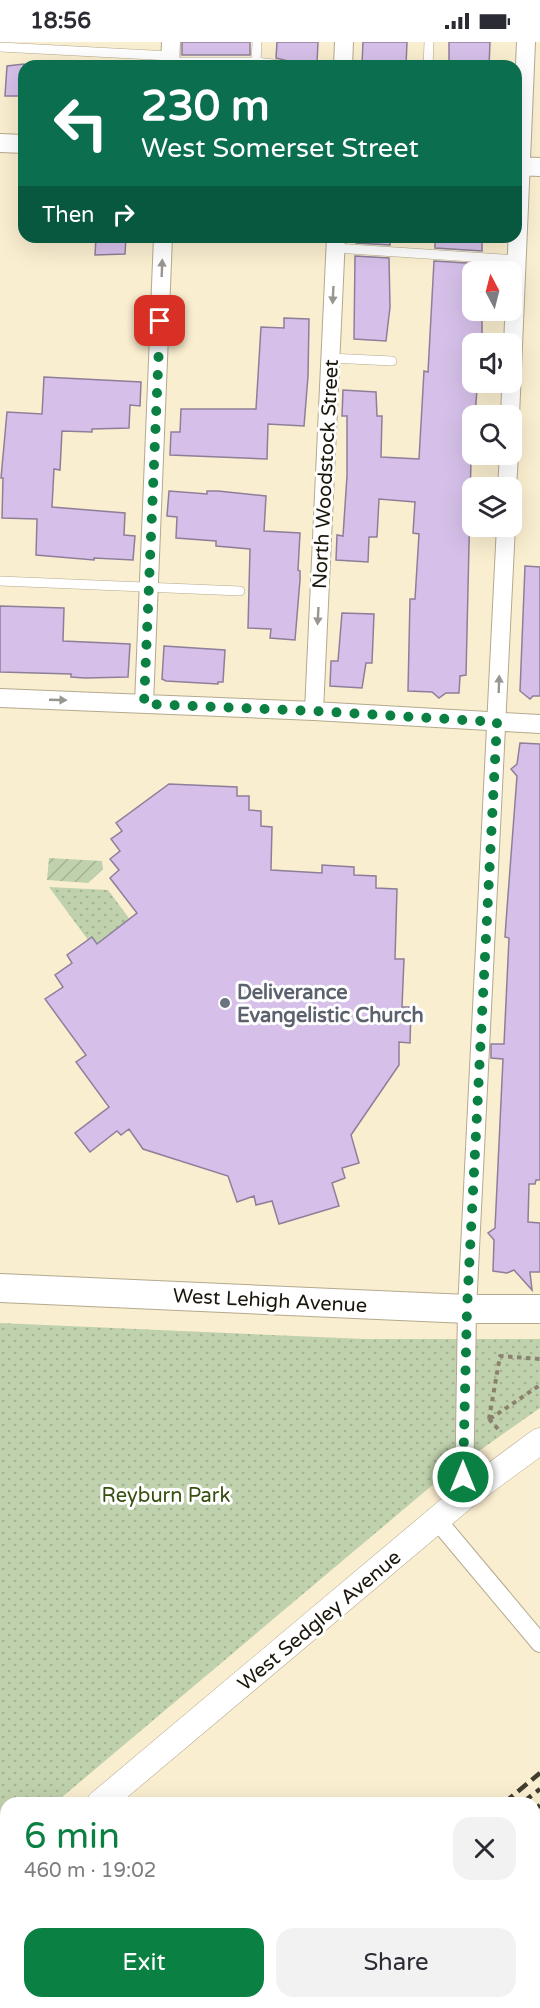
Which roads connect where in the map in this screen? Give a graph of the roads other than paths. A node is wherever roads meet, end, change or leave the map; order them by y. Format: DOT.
graph roads {
  1 [pos="257,42"];
  2 [pos="344,42"];
  3 [pos="429,42"];
  4 [pos="526,42"];
  5 [pos="0,46"];
  6 [pos="83,46"];
  7 [pos="171,56"];
  8 [pos="228,60"];
  9 [pos="256,60"];
  10 [pos="343,60"];
  11 [pos="428,60"];
  12 [pos="522,104"];
  13 [pos="0,143"];
  14 [pos="18,144"];
  15 [pos="522,166"];
  16 [pos="540,167"];
  17 [pos="163,243"];
  18 [pos="335,243"];
  19 [pos="517,243"];
  20 [pos="517,261"];
  21 [pos="514,321"];
  22 [pos="330,358"];
  23 [pos="392,361"];
  24 [pos="510,405"];
  25 [pos="505,537"];
  26 [pos="0,581"];
  27 [pos="149,586"];
  28 [pos="240,591"];
  29 [pos="0,698"];
  30 [pos="144,704"];
  31 [pos="314,711"];
  32 [pos="497,722"];
  33 [pos="540,724"];
  34 [pos="0,1288"];
  35 [pos="467,1309"];
  36 [pos="540,1309"];
  37 [pos="540,1441"];
  38 [pos="464,1497"];
  39 [pos="437,1520"];
  40 [pos="540,1643"];
  41 [pos="107,1797"];
  1 -- 9 [label="lane"];
  2 -- 10 [label="street"];
  3 -- 11 [label="lane"];
  4 -- 12 [label="street"];
  5 -- 6 [label="lane"];
  6 -- 7 [label="lane"];
  7 -- 8 [label="lane"];
  13 -- 14 [label="street"];
  15 -- 16 [label="street"];
  27 -- 17 [label="street, one-way"];
  18 -- 20 [label="lane"];
  18 -- 22 [label="street, North Woodstock Street, one-way"];
  19 -- 20 [label="street"];
  21 -- 24 [label="street"];
  22 -- 23 [label="lane"];
  22 -- 31 [label="street, North Woodstock Street, one-way"];
  32 -- 25 [label="street, one-way"];
  26 -- 27 [label="lane"];
  27 -- 28 [label="lane"];
  27 -- 30 [label="street"];
  29 -- 30 [label="street, one-way"];
  30 -- 31 [label="street"];
  31 -- 32 [label="street"];
  32 -- 33 [label="street"];
  32 -- 35 [label="street"];
  34 -- 35 [label="main road, West Lehigh Avenue"];
  35 -- 36 [label="main road, West Lehigh Avenue"];
  35 -- 38 [label="street"];
  37 -- 38 [label="street, West Sedgley Avenue"];
  38 -- 39 [label="street, West Sedgley Avenue"];
  39 -- 40 [label="street"];
  39 -- 41 [label="street, West Sedgley Avenue"];
}
